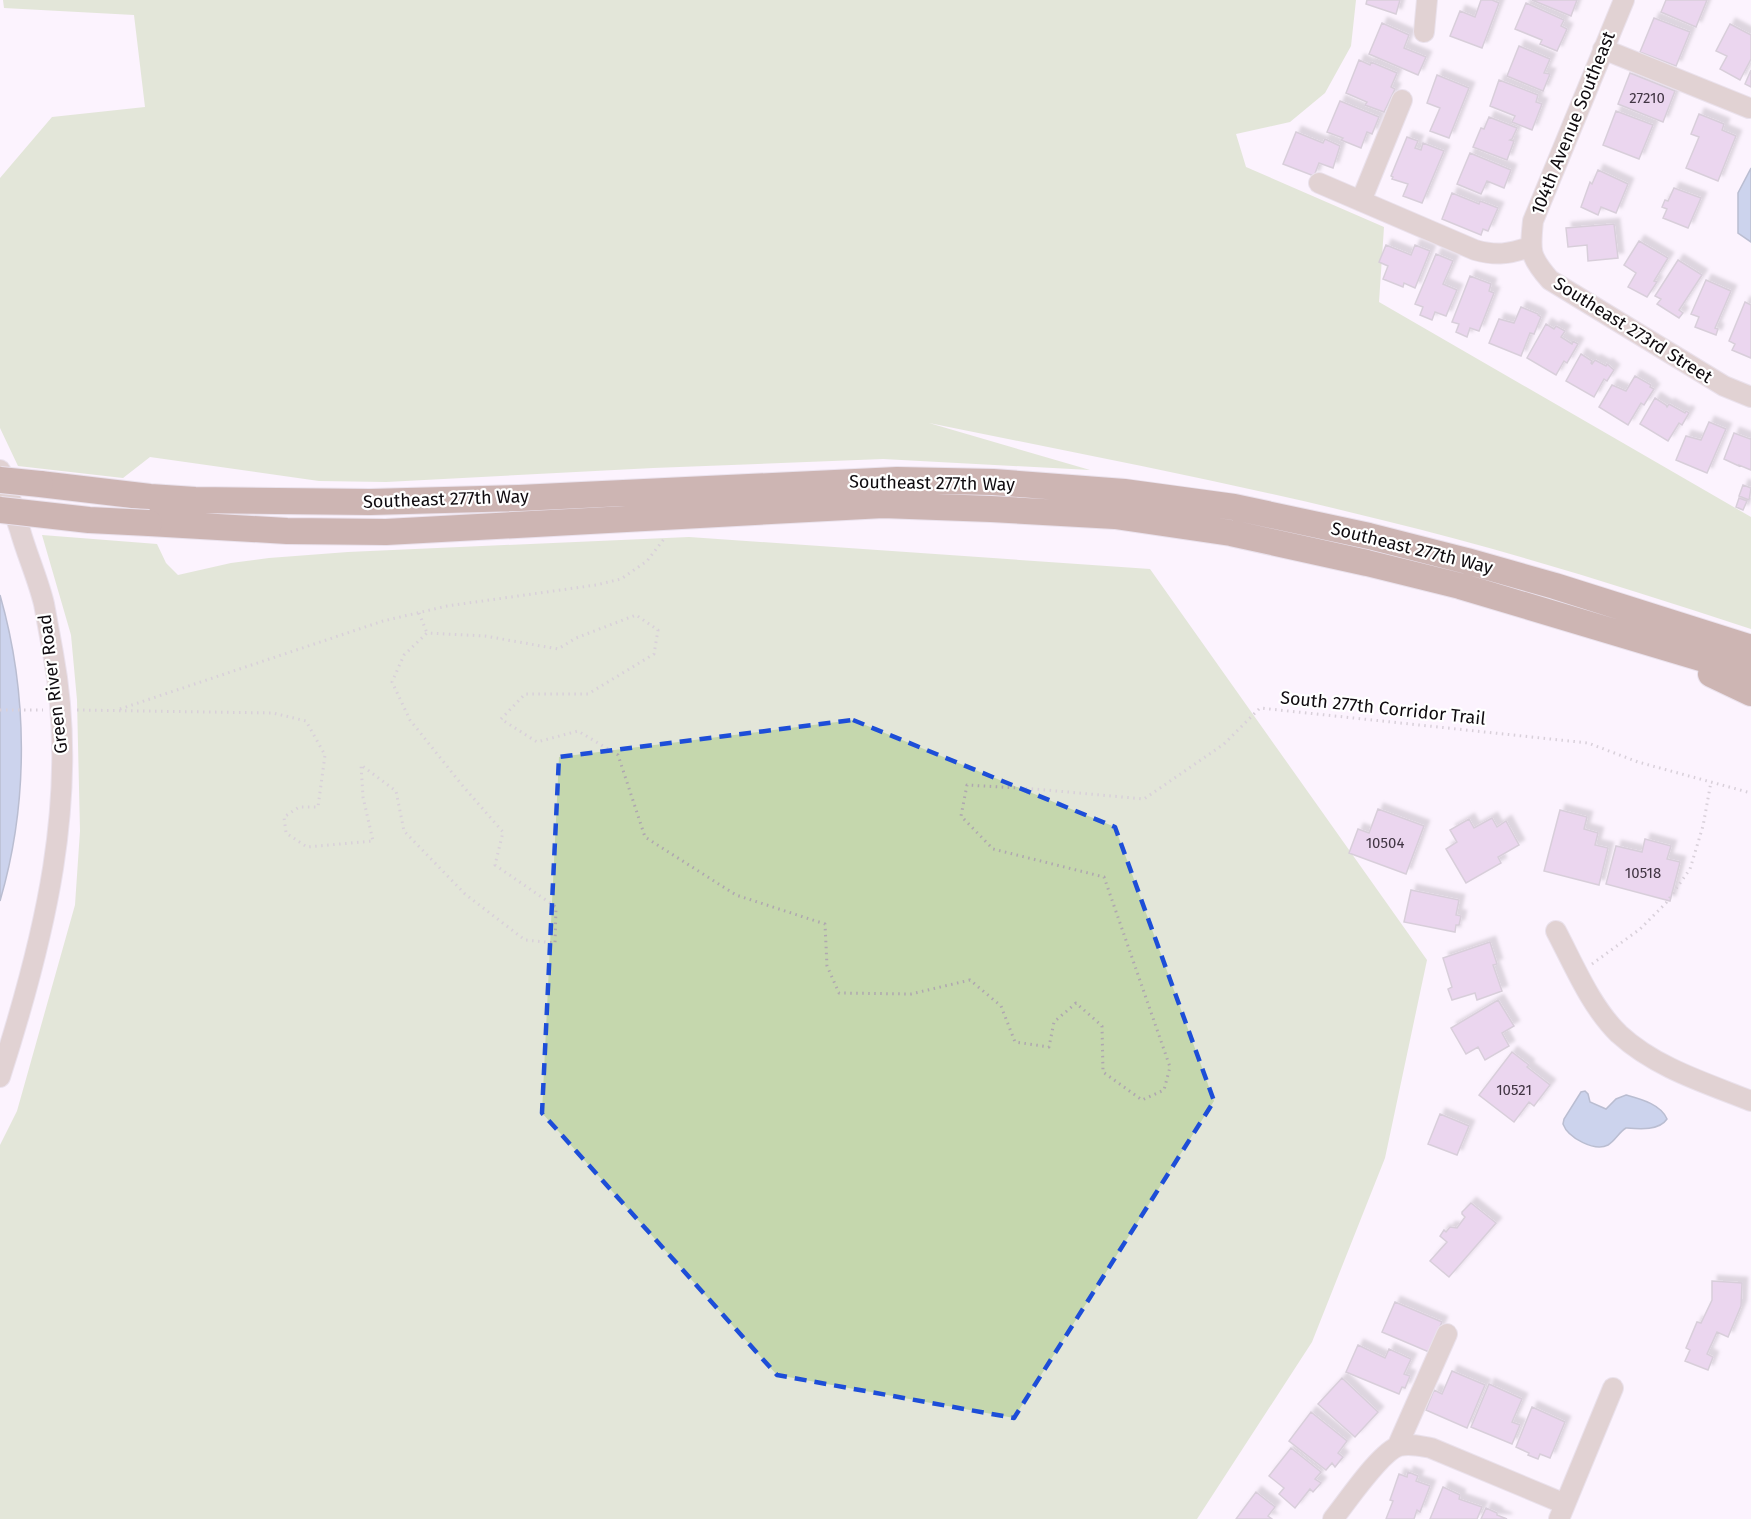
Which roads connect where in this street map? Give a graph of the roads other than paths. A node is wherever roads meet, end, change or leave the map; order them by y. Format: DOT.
graph roads {
  1 [pos="1427,0"];
  2 [pos="1624,0"];
  3 [pos="1424,32"];
  4 [pos="1603,49"];
  5 [pos="1402,100"];
  6 [pos="1749,108"];
  7 [pos="1319,183"];
  8 [pos="1361,201"];
  9 [pos="1530,248"];
  10 [pos="1751,398"];
  11 [pos="0,470"];
  12 [pos="0,480"];
  13 [pos="0,510"];
  14 [pos="1609,630"];
  15 [pos="1696,631"];
  16 [pos="1751,642"];
  17 [pos="1751,648"];
  18 [pos="1751,673"];
  19 [pos="1751,693"];
  20 [pos="1556,932"];
  21 [pos="0,1077"];
  22 [pos="1751,1101"];
  23 [pos="1447,1334"];
  24 [pos="1613,1388"];
  25 [pos="1397,1447"];
  26 [pos="1562,1512"];
  27 [pos="1333,1519"];
  1 -- 3 [label="street"];
  2 -- 4 [label="street, 104th Avenue Southeast"];
  4 -- 6 [label="street"];
  4 -- 9 [label="street, 104th Avenue Southeast"];
  5 -- 8 [label="street"];
  7 -- 8 [label="street"];
  8 -- 9 [label="street"];
  9 -- 10 [label="street, Southeast 273rd Street"];
  11 -- 21 [label="street, Green River Road"];
  12 -- 15 [label="main road, Southeast 277th Way, bridge"];
  13 -- 14 [label="main road, Southeast 277th Way, bridge"];
  14 -- 18 [label="main road"];
  14 -- 19 [label="main road"];
  15 -- 16 [label="main road"];
  15 -- 17 [label="main road"];
  20 -- 22 [label="street"];
  23 -- 25 [label="street"];
  24 -- 26 [label="street"];
  25 -- 26 [label="street"];
  25 -- 27 [label="street"];
}
